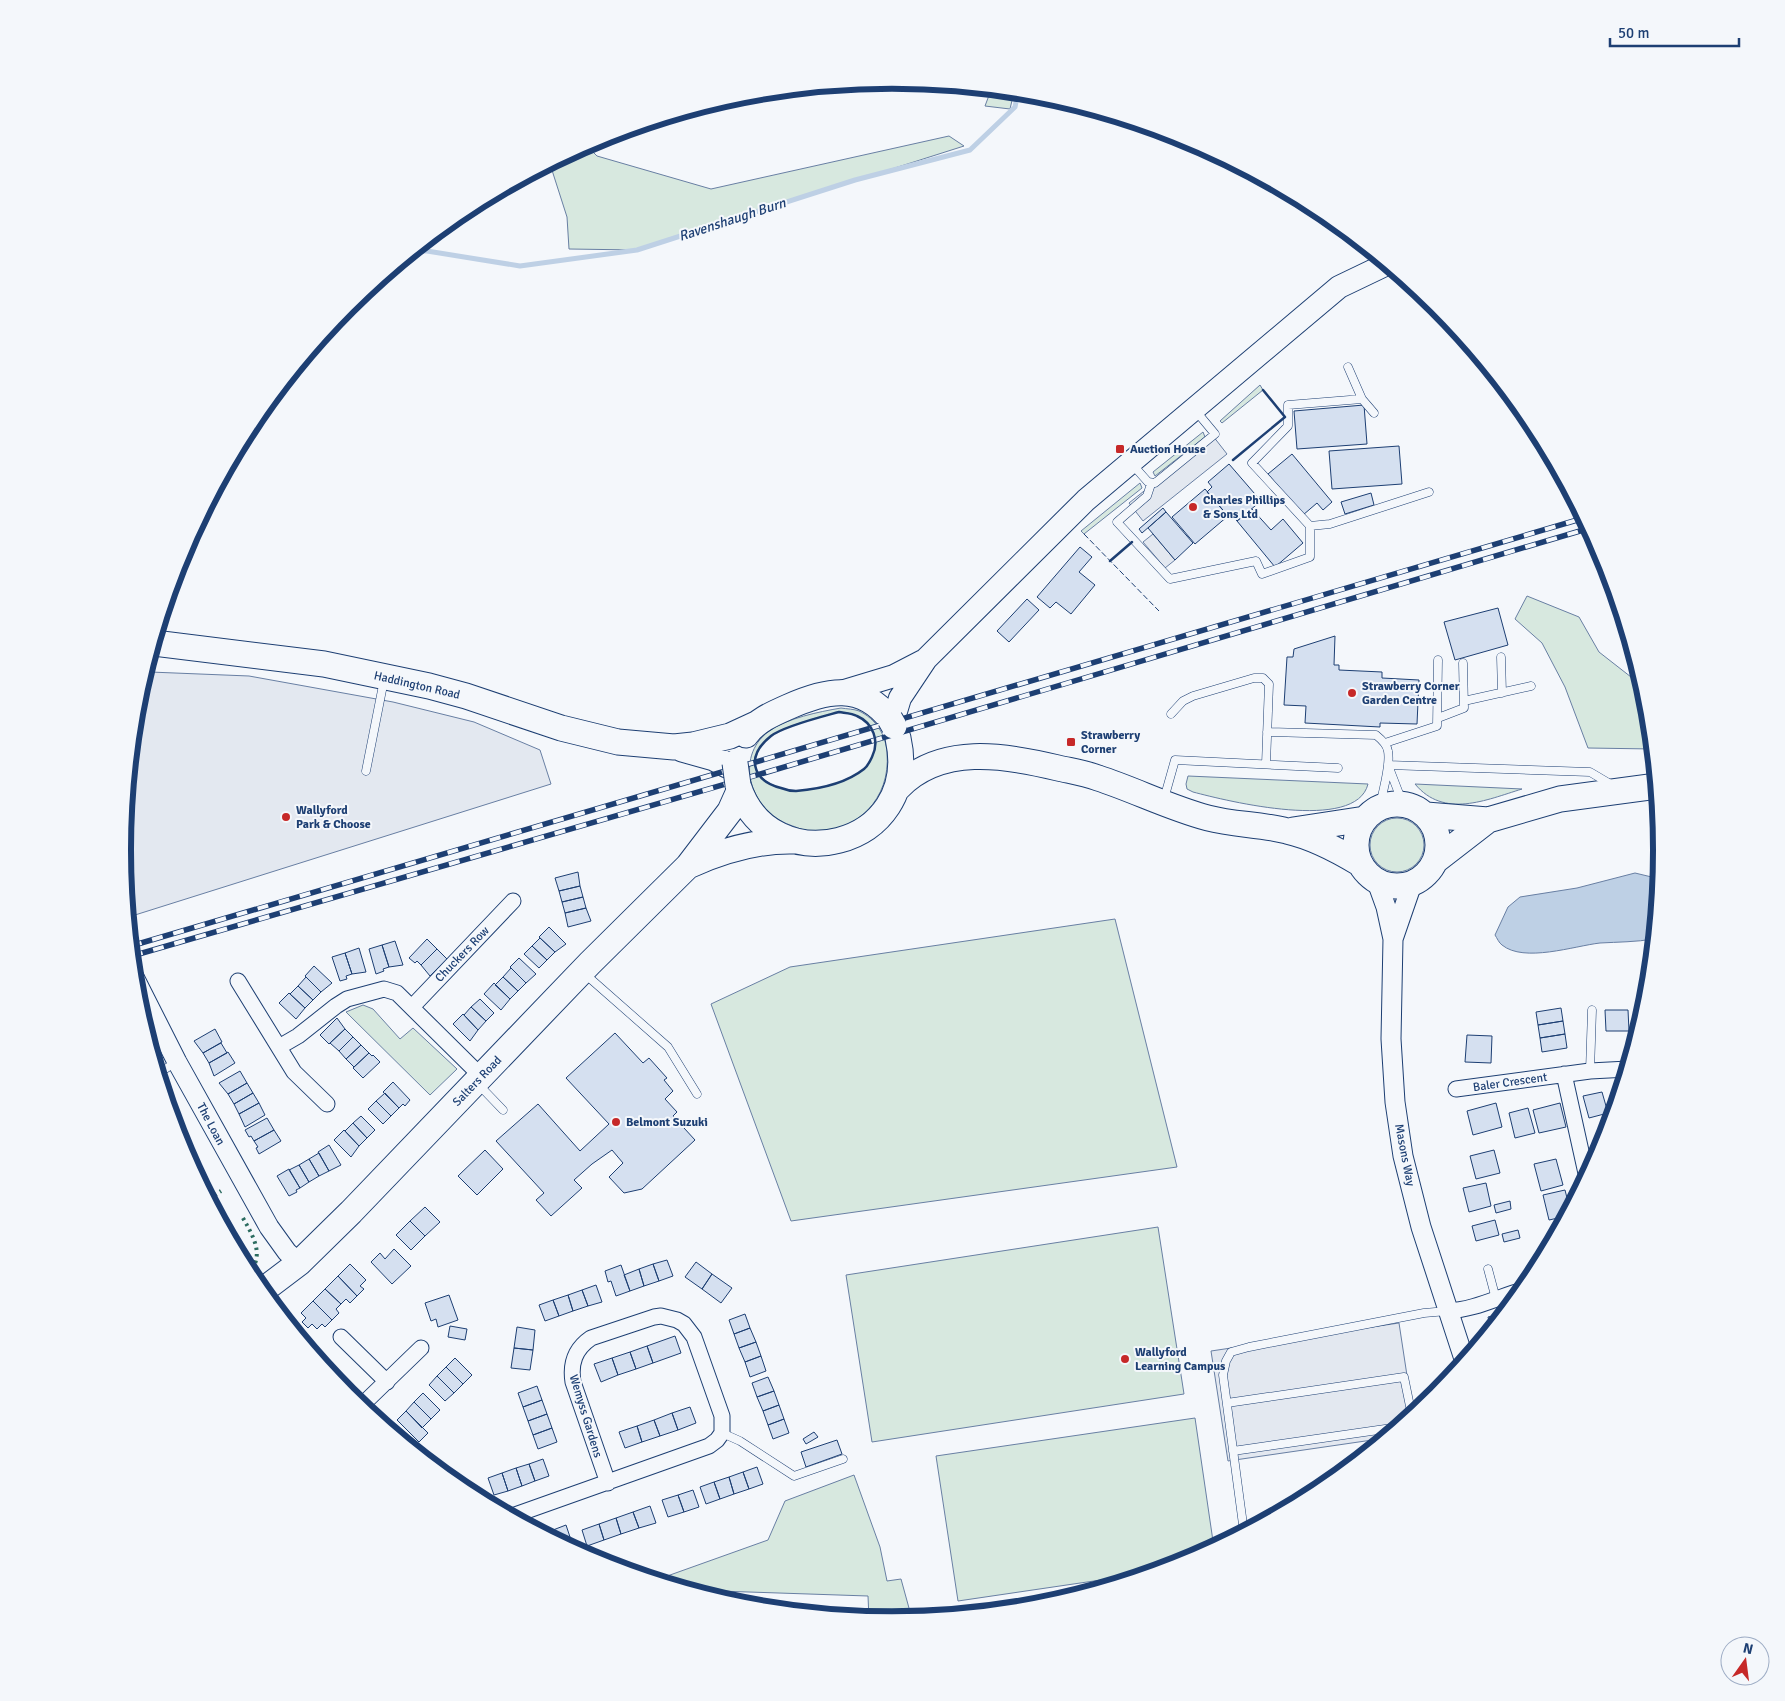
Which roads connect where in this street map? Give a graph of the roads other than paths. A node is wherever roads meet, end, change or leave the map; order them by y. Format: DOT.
graph roads {
  1 [pos="1381,267"];
  2 [pos="1348,367"];
  3 [pos="1362,399"];
  4 [pos="1194,409"];
  5 [pos="1374,413"];
  6 [pos="1131,462"];
  7 [pos="1151,484"];
  8 [pos="1428,492"];
  9 [pos="1310,526"];
  10 [pos="160,644"];
  11 [pos="1501,657"];
  12 [pos="926,659"];
  13 [pos="1438,660"];
  14 [pos="1463,663"];
  15 [pos="384,677"];
  16 [pos="1531,686"];
  17 [pos="841,692"];
  18 [pos="1502,692"];
  19 [pos="1464,701"];
  20 [pos="1172,714"];
  21 [pos="1438,718"];
  22 [pos="756,724"];
  23 [pos="896,729"];
  24 [pos="1267,732"];
  25 [pos="1385,743"];
  26 [pos="674,747"];
  27 [pos="954,758"];
  28 [pos="1266,764"];
  29 [pos="1388,765"];
  30 [pos="1338,768"];
  31 [pos="366,771"];
  32 [pos="735,776"];
  33 [pos="1652,787"];
  34 [pos="898,788"];
  35 [pos="1621,791"];
  36 [pos="1163,803"];
  37 [pos="1383,810"];
  38 [pos="1426,815"];
  39 [pos="1488,820"];
  40 [pos="1287,831"];
  41 [pos="796,841"];
  42 [pos="1435,861"];
  43 [pos="1359,863"];
  44 [pos="688,866"];
  45 [pos="1377,882"];
  46 [pos="1412,884"];
  47 [pos="513,901"];
  48 [pos="1393,939"];
  49 [pos="581,972"];
  50 [pos="238,981"];
  51 [pos="145,998"];
  52 [pos="412,1007"];
  53 [pos="1592,1010"];
  54 [pos="279,1047"];
  55 [pos="178,1062"];
  56 [pos="1622,1069"];
  57 [pos="163,1070"];
  58 [pos="1590,1071"];
  59 [pos="1564,1074"];
  60 [pos="479,1080"];
  61 [pos="1456,1089"];
  62 [pos="698,1094"];
  63 [pos="327,1104"];
  64 [pos="503,1110"];
  65 [pos="1585,1167"];
  66 [pos="298,1263"];
  67 [pos="1488,1268"];
  68 [pos="268,1286"];
  69 [pos="1512,1294"];
  70 [pos="1496,1299"];
  71 [pos="1447,1311"];
  72 [pos="341,1337"];
  73 [pos="421,1348"];
  74 [pos="1463,1355"];
  75 [pos="387,1382"];
  76 [pos="367,1401"];
  77 [pos="1227,1403"];
  78 [pos="1410,1408"];
  79 [pos="1388,1429"];
  80 [pos="722,1433"];
  81 [pos="1233,1451"];
  82 [pos="843,1460"];
  83 [pos="608,1482"];
  84 [pos="519,1514"];
  85 [pos="1243,1526"];
  1 -- 4 [label="main road"];
  2 -- 3 [label="lane"];
  3 -- 5 [label="lane"];
  3 -- 9 [label="lane"];
  4 -- 6 [label="main road"];
  4 -- 7 [label="lane"];
  6 -- 7 [label="lane"];
  6 -- 12 [label="main road"];
  7 -- 9 [label="lane"];
  8 -- 9 [label="lane"];
  10 -- 15 [label="main road, Haddington Road"];
  11 -- 18 [label="lane"];
  12 -- 17 [label="main road"];
  12 -- 23 [label="main road"];
  13 -- 21 [label="lane"];
  14 -- 19 [label="lane"];
  15 -- 26 [label="main road, Haddington Road"];
  15 -- 31 [label="lane"];
  16 -- 18 [label="lane"];
  17 -- 22 [label="main road"];
  17 -- 23 [label="main road"];
  18 -- 19 [label="lane"];
  19 -- 21 [label="lane"];
  20 -- 24 [label="lane"];
  21 -- 25 [label="lane"];
  22 -- 26 [label="main road, Haddington Road"];
  22 -- 32 [label="main road"];
  23 -- 27 [label="main road"];
  23 -- 34 [label="main road"];
  24 -- 25 [label="lane"];
  24 -- 28 [label="lane"];
  25 -- 29 [label="lane"];
  26 -- 32 [label="main road, Haddington Road"];
  27 -- 34 [label="main road"];
  27 -- 36 [label="main road"];
  28 -- 30 [label="lane"];
  28 -- 36 [label="lane"];
  29 -- 35 [label="lane"];
  29 -- 37 [label="lane"];
  29 -- 37 [label="lane"];
  32 -- 41 [label="main road"];
  32 -- 44 [label="main road, Salters Road"];
  33 -- 35 [label="main road"];
  34 -- 41 [label="main road"];
  35 -- 39 [label="main road"];
  36 -- 40 [label="main road"];
  37 -- 38 [label="main road"];
  37 -- 40 [label="main road"];
  37 -- 43 [label="main road"];
  38 -- 39 [label="main road"];
  38 -- 42 [label="main road"];
  39 -- 42 [label="main road"];
  40 -- 43 [label="main road"];
  41 -- 44 [label="main road, Salters Road"];
  42 -- 46 [label="main road"];
  43 -- 45 [label="main road"];
  44 -- 49 [label="main road, Salters Road"];
  45 -- 46 [label="main road"];
  45 -- 48 [label="street, Masons Way"];
  46 -- 48 [label="street, Masons Way"];
  47 -- 52 [label="street, Chuckers Row"];
  48 -- 71 [label="street, Masons Way"];
  49 -- 60 [label="main road, Salters Road"];
  49 -- 62 [label="lane"];
  50 -- 54 [label="street"];
  51 -- 55 [label="street, The Loan"];
  52 -- 54 [label="street"];
  52 -- 60 [label="street"];
  53 -- 58 [label="lane"];
  54 -- 63 [label="street"];
  55 -- 57 [label="lane"];
  55 -- 66 [label="street, The Loan"];
  56 -- 58 [label="street, Baler Crescent"];
  58 -- 59 [label="street, Baler Crescent"];
  59 -- 61 [label="street, Baler Crescent"];
  59 -- 65 [label="street, Baler Crescent"];
  60 -- 64 [label="lane"];
  60 -- 66 [label="main road, Salters Road"];
  66 -- 68 [label="main road, Salters Road"];
  67 -- 70 [label="lane"];
  69 -- 70 [label="street"];
  70 -- 71 [label="street"];
  71 -- 74 [label="street, Masons Way"];
  71 -- 77 [label="lane"];
  72 -- 75 [label="street"];
  73 -- 75 [label="street"];
  75 -- 76 [label="street"];
  77 -- 78 [label="lane"];
  77 -- 81 [label="lane"];
  79 -- 81 [label="lane"];
  80 -- 82 [label="lane"];
  80 -- 83 [label="street"];
  80 -- 83 [label="street, Wemyss Gardens"];
  81 -- 85 [label="lane"];
  83 -- 84 [label="street"];
}
